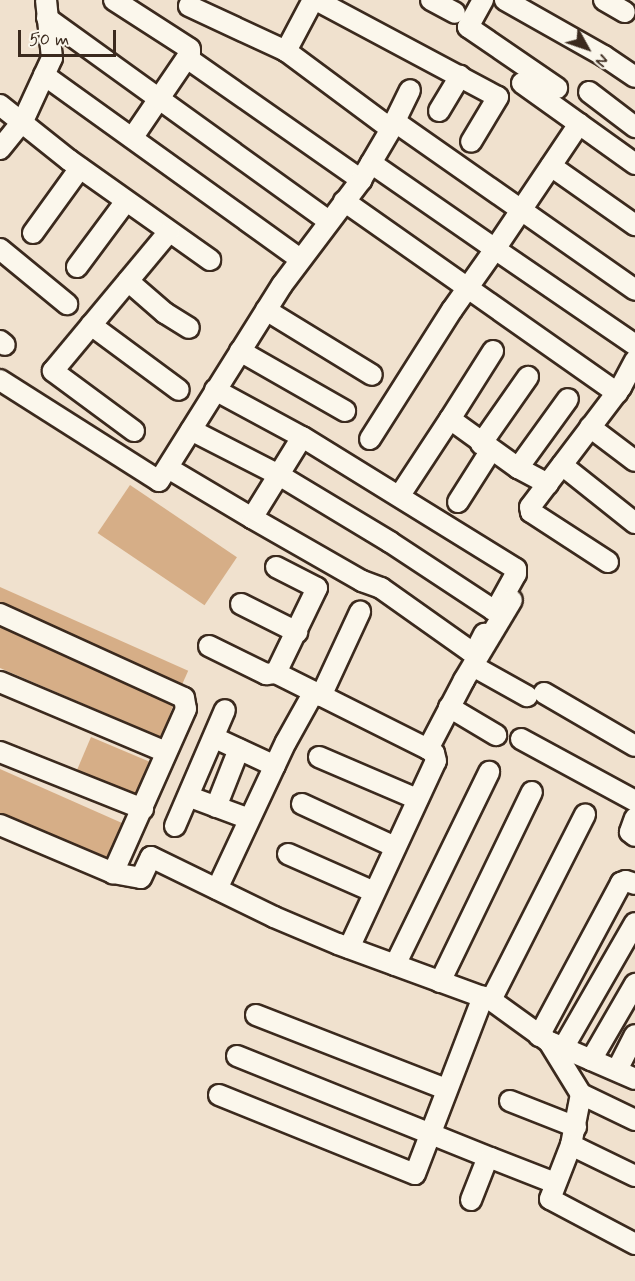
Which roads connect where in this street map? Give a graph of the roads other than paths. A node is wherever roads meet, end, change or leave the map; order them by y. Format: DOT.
graph roads {
  1 [pos="114,0"];
  2 [pos="431,0"];
  3 [pos="483,0"];
  4 [pos="505,0"];
  5 [pos="604,0"];
  6 [pos="309,2"];
  7 [pos="189,6"];
  8 [pos="46,9"];
  9 [pos="625,12"];
  10 [pos="455,13"];
  11 [pos="286,51"];
  12 [pos="187,58"];
  13 [pos="44,75"];
  14 [pos="460,76"];
  15 [pos="635,77"];
  16 [pos="522,83"];
  17 [pos="557,88"];
  18 [pos="410,90"];
  19 [pos="589,92"];
  20 [pos="159,99"];
  21 [pos="0,105"];
  22 [pos="439,111"];
  23 [pos="21,123"];
  24 [pos="579,124"];
  25 [pos="392,125"];
  26 [pos="635,127"];
  27 [pos="133,137"];
  28 [pos="471,142"];
  29 [pos="0,149"];
  30 [pos="371,163"];
  31 [pos="635,164"];
  32 [pos="551,166"];
  33 [pos="80,168"];
  34 [pos="361,180"];
  35 [pos="126,201"];
  36 [pos="344,201"];
  37 [pos="522,209"];
  38 [pos="328,221"];
  39 [pos="635,225"];
  40 [pos="169,232"];
  41 [pos="33,233"];
  42 [pos="0,249"];
  43 [pos="495,249"];
  44 [pos="300,259"];
  45 [pos="210,260"];
  46 [pos="77,267"];
  47 [pos="128,281"];
  48 [pos="466,290"];
  49 [pos="635,291"];
  50 [pos="67,304"];
  51 [pos="266,310"];
  52 [pos="91,325"];
  53 [pos="189,328"];
  54 [pos="635,345"];
  55 [pos="240,351"];
  56 [pos="493,351"];
  57 [pos="635,361"];
  58 [pos="372,375"];
  59 [pos="528,377"];
  60 [pos="0,380"];
  61 [pos="179,390"];
  62 [pos="215,390"];
  63 [pos="624,393"];
  64 [pos="568,399"];
  65 [pos="345,411"];
  66 [pos="450,419"];
  67 [pos="590,428"];
  68 [pos="191,430"];
  69 [pos="134,431"];
  70 [pos="302,437"];
  71 [pos="370,439"];
  72 [pos="486,447"];
  73 [pos="635,461"];
  74 [pos="562,465"];
  75 [pos="168,468"];
  76 [pos="518,468"];
  77 [pos="279,475"];
  78 [pos="548,484"];
  79 [pos="399,495"];
  80 [pos="458,502"];
  81 [pos="252,518"];
  82 [pos="635,523"];
  83 [pos="608,562"];
  84 [pos="276,567"];
  85 [pos="521,585"];
  86 [pos="241,604"];
  87 [pos="495,610"];
  88 [pos="360,612"];
  89 [pos="0,614"];
  90 [pos="297,632"];
  91 [pos="209,646"];
  92 [pos="473,666"];
  93 [pos="276,673"];
  94 [pos="0,682"];
  95 [pos="317,694"];
  96 [pos="449,707"];
  97 [pos="225,710"];
  98 [pos="496,735"];
  99 [pos="215,738"];
  100 [pos="521,739"];
  101 [pos="635,746"];
  102 [pos="239,749"];
  103 [pos="428,749"];
  104 [pos="0,752"];
  105 [pos="166,752"];
  106 [pos="319,757"];
  107 [pos="275,766"];
  108 [pos="489,772"];
  109 [pos="532,792"];
  110 [pos="190,796"];
  111 [pos="417,799"];
  112 [pos="635,801"];
  113 [pos="302,804"];
  114 [pos="216,807"];
  115 [pos="143,809"];
  116 [pos="585,815"];
  117 [pos="635,818"];
  118 [pos="249,819"];
  119 [pos="0,825"];
  120 [pos="175,826"];
  121 [pos="635,836"];
  122 [pos="395,847"];
  123 [pos="288,854"];
  124 [pos="113,873"];
  125 [pos="635,884"];
  126 [pos="217,889"];
  127 [pos="374,892"];
  128 [pos="635,923"];
  129 [pos="348,948"];
  130 [pos="395,965"];
  131 [pos="440,982"];
  132 [pos="635,984"];
  133 [pos="487,999"];
  134 [pos="256,1015"];
  135 [pos="635,1035"];
  136 [pos="550,1042"];
  137 [pos="237,1056"];
  138 [pos="591,1060"];
  139 [pos="617,1070"];
  140 [pos="635,1079"];
  141 [pos="446,1089"];
  142 [pos="581,1094"];
  143 [pos="219,1095"];
  144 [pos="510,1101"];
  145 [pos="635,1120"];
  146 [pos="432,1134"];
  147 [pos="573,1136"];
  148 [pos="491,1158"];
  149 [pos="635,1176"];
  150 [pos="555,1183"];
  151 [pos="471,1200"];
  152 [pos="635,1244"];
  1 -- 12 [label="street"];
  2 -- 10 [label="street"];
  3 -- 17 [label="street"];
  4 -- 15 [label="street"];
  5 -- 9 [label="street"];
  6 -- 11 [label="street"];
  6 -- 14 [label="street"];
  7 -- 11 [label="street"];
  8 -- 13 [label="street"];
  8 -- 20 [label="street"];
  11 -- 25 [label="street"];
  12 -- 20 [label="street"];
  12 -- 34 [label="street"];
  13 -- 23 [label="street"];
  13 -- 27 [label="street"];
  14 -- 22 [label="street"];
  14 -- 28 [label="street"];
  16 -- 24 [label="street"];
  18 -- 25 [label="street"];
  19 -- 26 [label="street"];
  20 -- 27 [label="street"];
  20 -- 38 [label="street"];
  21 -- 23 [label="street"];
  23 -- 29 [label="street"];
  23 -- 33 [label="street"];
  24 -- 31 [label="street"];
  24 -- 32 [label="street"];
  25 -- 30 [label="street"];
  25 -- 37 [label="street"];
  27 -- 44 [label="street"];
  30 -- 34 [label="street"];
  30 -- 43 [label="street"];
  32 -- 37 [label="street"];
  32 -- 39 [label="street"];
  33 -- 35 [label="street"];
  33 -- 41 [label="street"];
  34 -- 36 [label="street"];
  35 -- 40 [label="street"];
  35 -- 46 [label="street"];
  36 -- 38 [label="street"];
  36 -- 48 [label="street"];
  37 -- 43 [label="street"];
  37 -- 49 [label="street"];
  38 -- 44 [label="street"];
  40 -- 45 [label="street"];
  40 -- 47 [label="street"];
  42 -- 50 [label="street"];
  43 -- 48 [label="street"];
  43 -- 54 [label="street"];
  44 -- 51 [label="street"];
  47 -- 52 [label="street"];
  47 -- 53 [label="street"];
  48 -- 63 [label="street"];
  48 -- 71 [label="street"];
  51 -- 55 [label="street"];
  51 -- 58 [label="street"];
  52 -- 61 [label="street"];
  52 -- 69 [label="street"];
  55 -- 62 [label="street"];
  55 -- 65 [label="street"];
  56 -- 66 [label="street"];
  57 -- 63 [label="street"];
  59 -- 72 [label="street"];
  60 -- 75 [label="street"];
  62 -- 68 [label="street"];
  62 -- 70 [label="street"];
  63 -- 67 [label="street"];
  64 -- 76 [label="street"];
  66 -- 72 [label="street"];
  66 -- 79 [label="street"];
  67 -- 73 [label="street"];
  67 -- 74 [label="street"];
  68 -- 75 [label="street"];
  68 -- 77 [label="street"];
  70 -- 77 [label="street"];
  70 -- 79 [label="street"];
  72 -- 76 [label="street"];
  72 -- 80 [label="street"];
  74 -- 78 [label="street"];
  74 -- 82 [label="street"];
  75 -- 81 [label="street"];
  76 -- 78 [label="street"];
  77 -- 81 [label="street"];
  77 -- 87 [label="street"];
  78 -- 83 [label="street"];
  79 -- 87 [label="street"];
  81 -- 87 [label="street"];
  84 -- 90 [label="street"];
  85 -- 92 [label="street"];
  86 -- 90 [label="street"];
  88 -- 95 [label="street"];
  89 -- 105 [label="street"];
  90 -- 93 [label="street"];
  91 -- 93 [label="street"];
  92 -- 96 [label="street"];
  92 -- 101 [label="street"];
  93 -- 95 [label="street"];
  94 -- 105 [label="street"];
  95 -- 103 [label="street"];
  95 -- 107 [label="street"];
  96 -- 98 [label="street"];
  96 -- 103 [label="street"];
  97 -- 99 [label="street"];
  99 -- 102 [label="street"];
  99 -- 110 [label="street"];
  100 -- 112 [label="street"];
  102 -- 107 [label="street"];
  102 -- 114 [label="street"];
  103 -- 111 [label="street"];
  104 -- 115 [label="street"];
  105 -- 115 [label="street"];
  106 -- 111 [label="street"];
  107 -- 118 [label="street"];
  108 -- 130 [label="street"];
  109 -- 131 [label="street"];
  110 -- 114 [label="street"];
  110 -- 120 [label="street"];
  111 -- 122 [label="street"];
  113 -- 122 [label="street"];
  114 -- 118 [label="street"];
  115 -- 124 [label="street"];
  116 -- 133 [label="street"];
  117 -- 121 [label="street"];
  118 -- 126 [label="street"];
  119 -- 124 [label="street"];
  122 -- 127 [label="street"];
  123 -- 127 [label="street"];
  124 -- 126 [label="street"];
  125 -- 136 [label="street"];
  126 -- 129 [label="street"];
  127 -- 129 [label="street"];
  128 -- 136 [label="street"];
  129 -- 130 [label="street"];
  130 -- 131 [label="street"];
  131 -- 133 [label="street"];
  132 -- 138 [label="street"];
  133 -- 136 [label="street"];
  133 -- 141 [label="street"];
  134 -- 141 [label="street"];
  135 -- 139 [label="street"];
  136 -- 138 [label="street"];
  136 -- 142 [label="street"];
  137 -- 146 [label="street"];
  138 -- 139 [label="street"];
  139 -- 140 [label="street"];
  141 -- 146 [label="street"];
  142 -- 145 [label="street"];
  142 -- 147 [label="street"];
  143 -- 146 [label="street"];
  144 -- 147 [label="street"];
  146 -- 148 [label="street"];
  147 -- 149 [label="street"];
  147 -- 150 [label="street"];
  148 -- 150 [label="street"];
  148 -- 151 [label="street"];
  150 -- 152 [label="street"];
}
